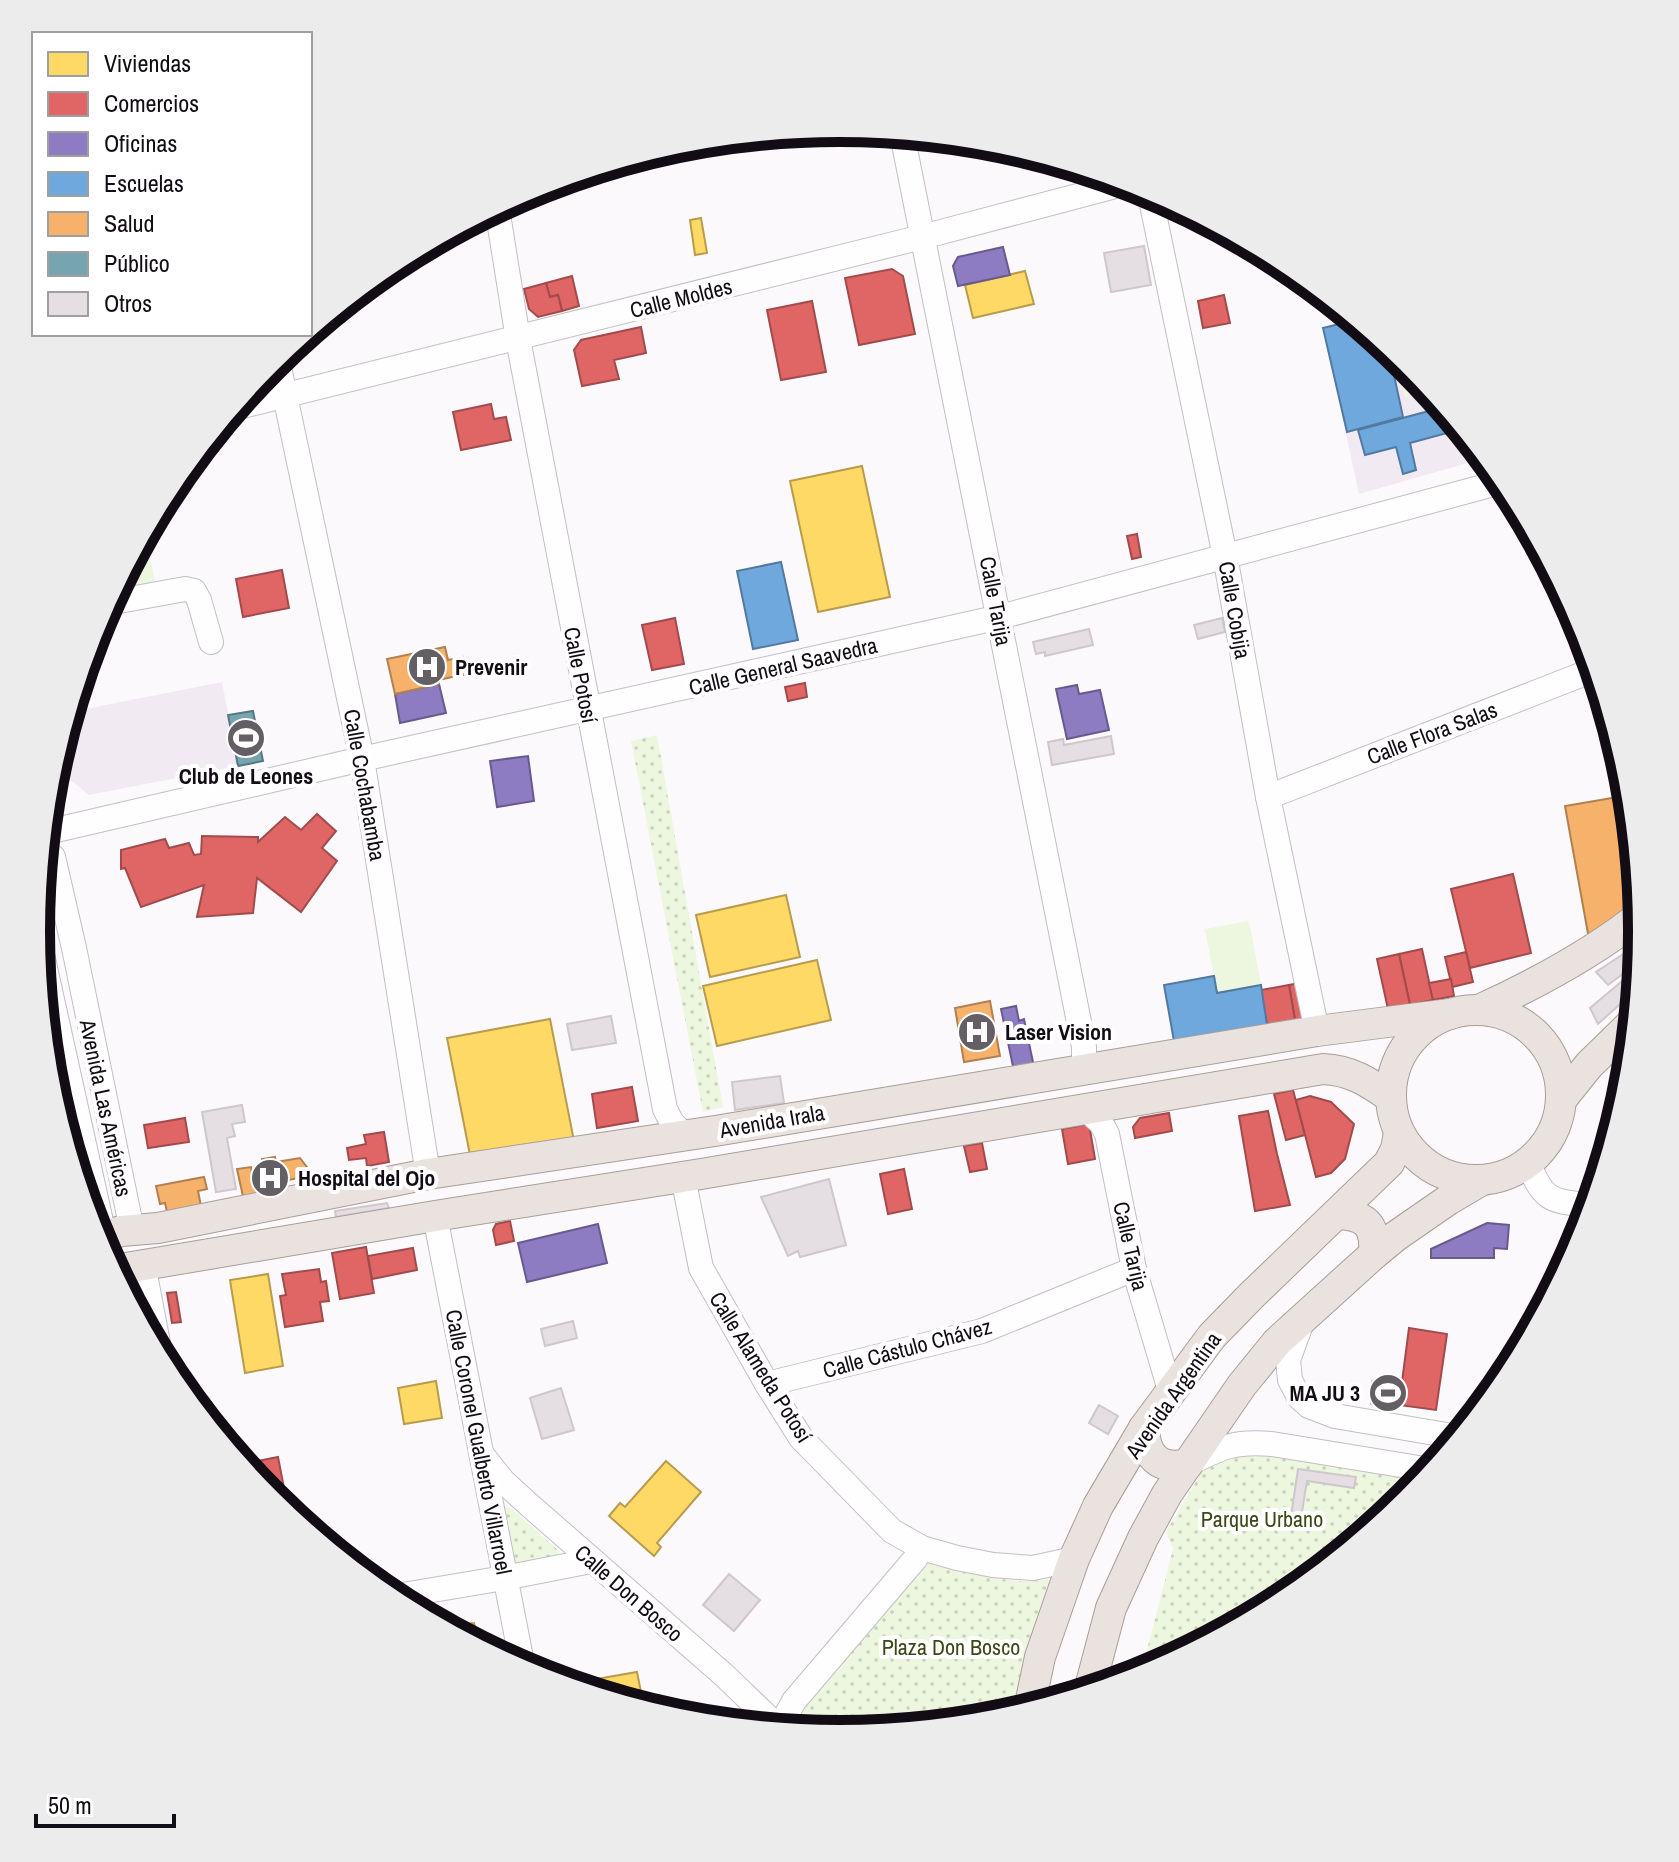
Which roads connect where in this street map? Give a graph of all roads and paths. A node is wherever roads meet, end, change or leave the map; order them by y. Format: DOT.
graph roads {
  1 [pos="904,144"];
  2 [pos="1107,188"];
  3 [pos="1152,207"];
  4 [pos="499,219"];
  5 [pos="922,237"];
  6 [pos="518,339"];
  7 [pos="281,373"];
  8 [pos="286,396"];
  9 [pos="252,404"];
  10 [pos="1491,485"];
  11 [pos="1225,556"];
  12 [pos="123,600"];
  13 [pos="1000,617"];
  14 [pos="211,642"];
  15 [pos="1586,673"];
  16 [pos="588,709"];
  17 [pos="362,759"];
  18 [pos="1268,797"];
  19 [pos="58,824"];
  20 [pos="52,875"];
  21 [pos="1629,925"];
  22 [pos="54,999"];
  23 [pos="1479,1010"];
  24 [pos="1450,1014"];
  25 [pos="1317,1031"];
  26 [pos="1622,1033"];
  27 [pos="1081,1069"];
  28 [pos="1390,1097"];
  29 [pos="1561,1100"];
  30 [pos="1085,1108"];
  31 [pos="1399,1133"];
  32 [pos="685,1135"];
  33 [pos="1528,1163"];
  34 [pos="428,1174"];
  35 [pos="683,1177"];
  36 [pos="1482,1180"];
  37 [pos="1580,1204"];
  38 [pos="1337,1214"];
  39 [pos="435,1216"];
  40 [pos="111,1235"];
  41 [pos="1374,1254"];
  42 [pos="129,1267"];
  43 [pos="1134,1269"];
  44 [pos="137,1290"];
  45 [pos="1303,1318"];
  46 [pos="767,1384"];
  47 [pos="1170,1390"];
  48 [pos="1144,1428"];
  49 [pos="1447,1435"];
  50 [pos="482,1455"];
  51 [pos="1188,1464"];
  52 [pos="1418,1468"];
  53 [pos="922,1548"];
  54 [pos="1074,1559"];
  55 [pos="591,1561"];
  56 [pos="504,1578"];
  57 [pos="411,1594"];
  58 [pos="520,1652"];
  59 [pos="1092,1679"];
  60 [pos="1032,1697"];
  61 [pos="768,1717"];
  62 [pos="785,1719"];
  1 -- 5 [label="street, Calle Tarija"];
  2 -- 5 [label="street, Calle Moldes"];
  3 -- 11 [label="street, Calle Cobija"];
  4 -- 6 [label="street, Calle Potosí"];
  5 -- 6 [label="street, Calle Moldes"];
  5 -- 13 [label="street, Calle Tarija"];
  6 -- 8 [label="street, Calle Moldes"];
  6 -- 16 [label="street, Calle Potosí"];
  7 -- 8 [label="street, Calle Cochabamba"];
  8 -- 9 [label="street, Calle Moldes"];
  8 -- 17 [label="street, Calle Cochabamba"];
  10 -- 11 [label="street, Calle General Saavedra"];
  11 -- 13 [label="street, Calle General Saavedra"];
  11 -- 18 [label="street, Calle Cobija"];
  12 -- 14 [label="street"];
  13 -- 16 [label="street, Calle General Saavedra"];
  13 -- 27 [label="street, Calle Tarija"];
  15 -- 18 [label="street, Calle Flora Salas"];
  16 -- 17 [label="street, Calle General Saavedra"];
  16 -- 32 [label="street, Calle Potosí"];
  17 -- 19 [label="street, Calle General Saavedra"];
  17 -- 34 [label="street, Calle Cochabamba"];
  18 -- 25 [label="street, Calle Cobija"];
  20 -- 40 [label="street, Avenida Las Américas"];
  21 -- 23 [label="main road"];
  22 -- 40 [label="street, Avenida Las Américas"];
  23 -- 24 [label="main road"];
  23 -- 29 [label="main road"];
  24 -- 25 [label="main road, Avenida Irala"];
  24 -- 28 [label="main road"];
  25 -- 27 [label="main road, Avenida Irala"];
  26 -- 29 [label="main road"];
  27 -- 32 [label="main road, Avenida Irala"];
  28 -- 30 [label="main road, Avenida Irala"];
  28 -- 31 [label="main road"];
  29 -- 33 [label="main road"];
  30 -- 35 [label="main road, Avenida Irala"];
  30 -- 43 [label="street, Calle Tarija"];
  31 -- 36 [label="main road"];
  31 -- 38 [label="main road, Avenida Argentina"];
  32 -- 34 [label="main road, Avenida Irala"];
  33 -- 36 [label="main road"];
  33 -- 37 [label="street"];
  34 -- 39 [label="main road, Calle Cochabamba"];
  34 -- 40 [label="main road, Avenida Irala"];
  35 -- 39 [label="main road, Avenida Irala"];
  35 -- 46 [label="street, Calle Alameda Potosí"];
  36 -- 41 [label="main road"];
  38 -- 41 [label="main road"];
  38 -- 47 [label="main road, Avenida Argentina"];
  39 -- 42 [label="main road, Avenida Irala"];
  39 -- 50 [label="street, Calle Coronel Gualberto Villarroel"];
  40 -- 42 [label="main road, Avenida Las Américas"];
  41 -- 45 [label="main road"];
  42 -- 44 [label="street, Avenida Las Américas"];
  43 -- 46 [label="street, Calle Cástulo Chávez"];
  43 -- 47 [label="street, Calle Tarija"];
  45 -- 49 [label="street"];
  45 -- 51 [label="main road"];
  46 -- 53 [label="street, Calle Alameda Potosí"];
  47 -- 48 [label="main road, Avenida Argentina"];
  48 -- 51 [label="main road"];
  48 -- 54 [label="main road, Avenida Argentina"];
  50 -- 55 [label="street, Calle Don Bosco"];
  50 -- 56 [label="street, Calle Coronel Gualberto Villarroel"];
  51 -- 52 [label="street"];
  51 -- 59 [label="main road"];
  53 -- 54 [label="street, Calle Alameda Potosí"];
  53 -- 62 [label="street"];
  54 -- 60 [label="main road, Avenida Argentina"];
  55 -- 56 [label="street"];
  55 -- 61 [label="street, Calle Don Bosco"];
  56 -- 57 [label="street"];
  56 -- 58 [label="street, Calle Coronel Gualberto Villarroel"];
}
